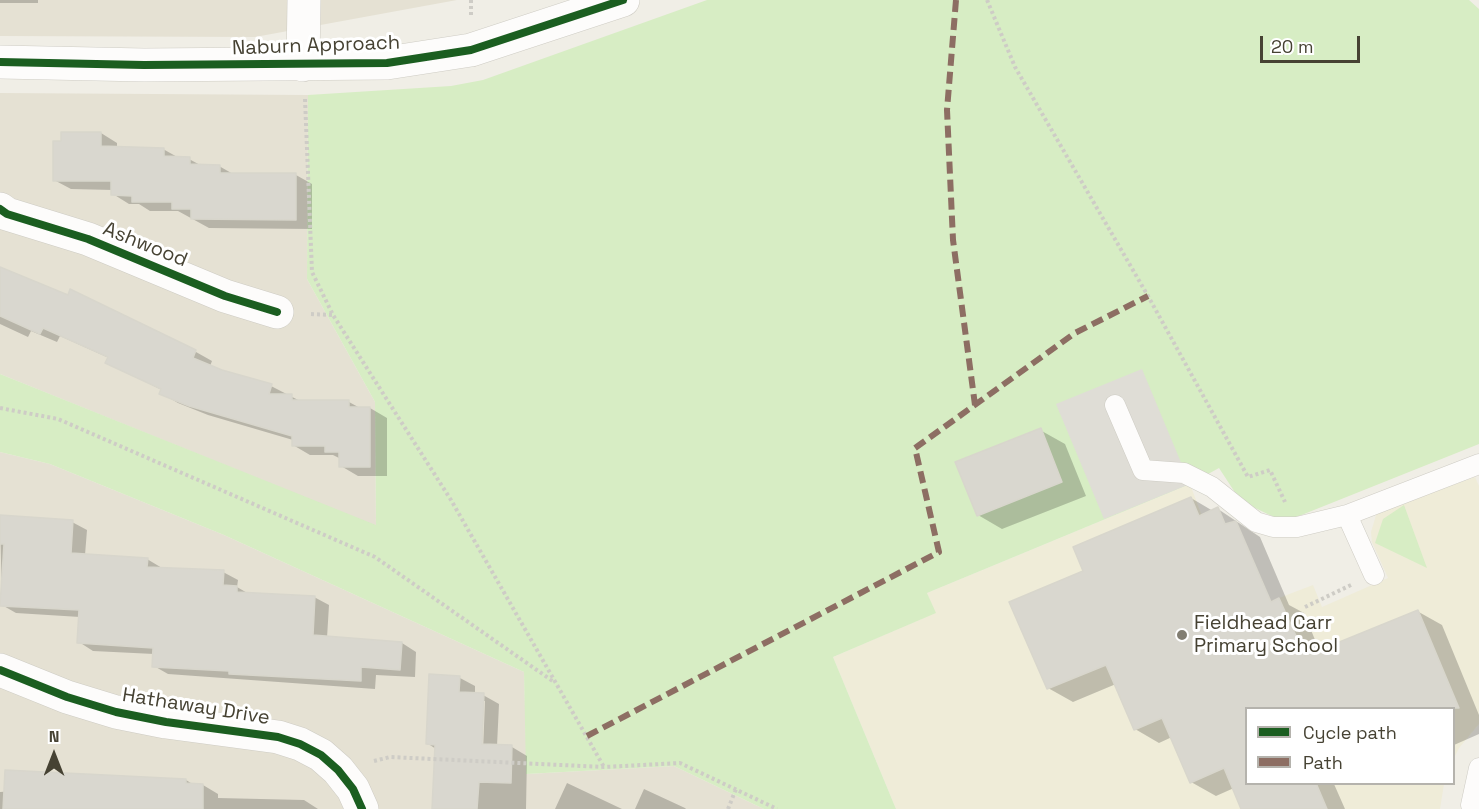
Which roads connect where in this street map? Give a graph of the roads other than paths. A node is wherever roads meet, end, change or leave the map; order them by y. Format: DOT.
graph roads {
  1 [pos="304,0"];
  2 [pos="623,0"];
  3 [pos="0,62"];
  4 [pos="303,65"];
  5 [pos="0,209"];
  6 [pos="277,312"];
  7 [pos="1115,405"];
  8 [pos="1479,464"];
  9 [pos="1347,515"];
  10 [pos="1374,575"];
  11 [pos="0,670"];
  12 [pos="1479,768"];
  13 [pos="362,809"];
  14 [pos="1473,809"];
  1 -- 4 [label="street"];
  2 -- 4 [label="street, Naburn Approach"];
  3 -- 4 [label="street, Naburn Approach"];
  5 -- 6 [label="street, Ashwood"];
  7 -- 9 [label="lane"];
  8 -- 9 [label="lane"];
  9 -- 10 [label="lane"];
  11 -- 13 [label="street, Hathaway Drive"];
  12 -- 14 [label="lane"];
}
